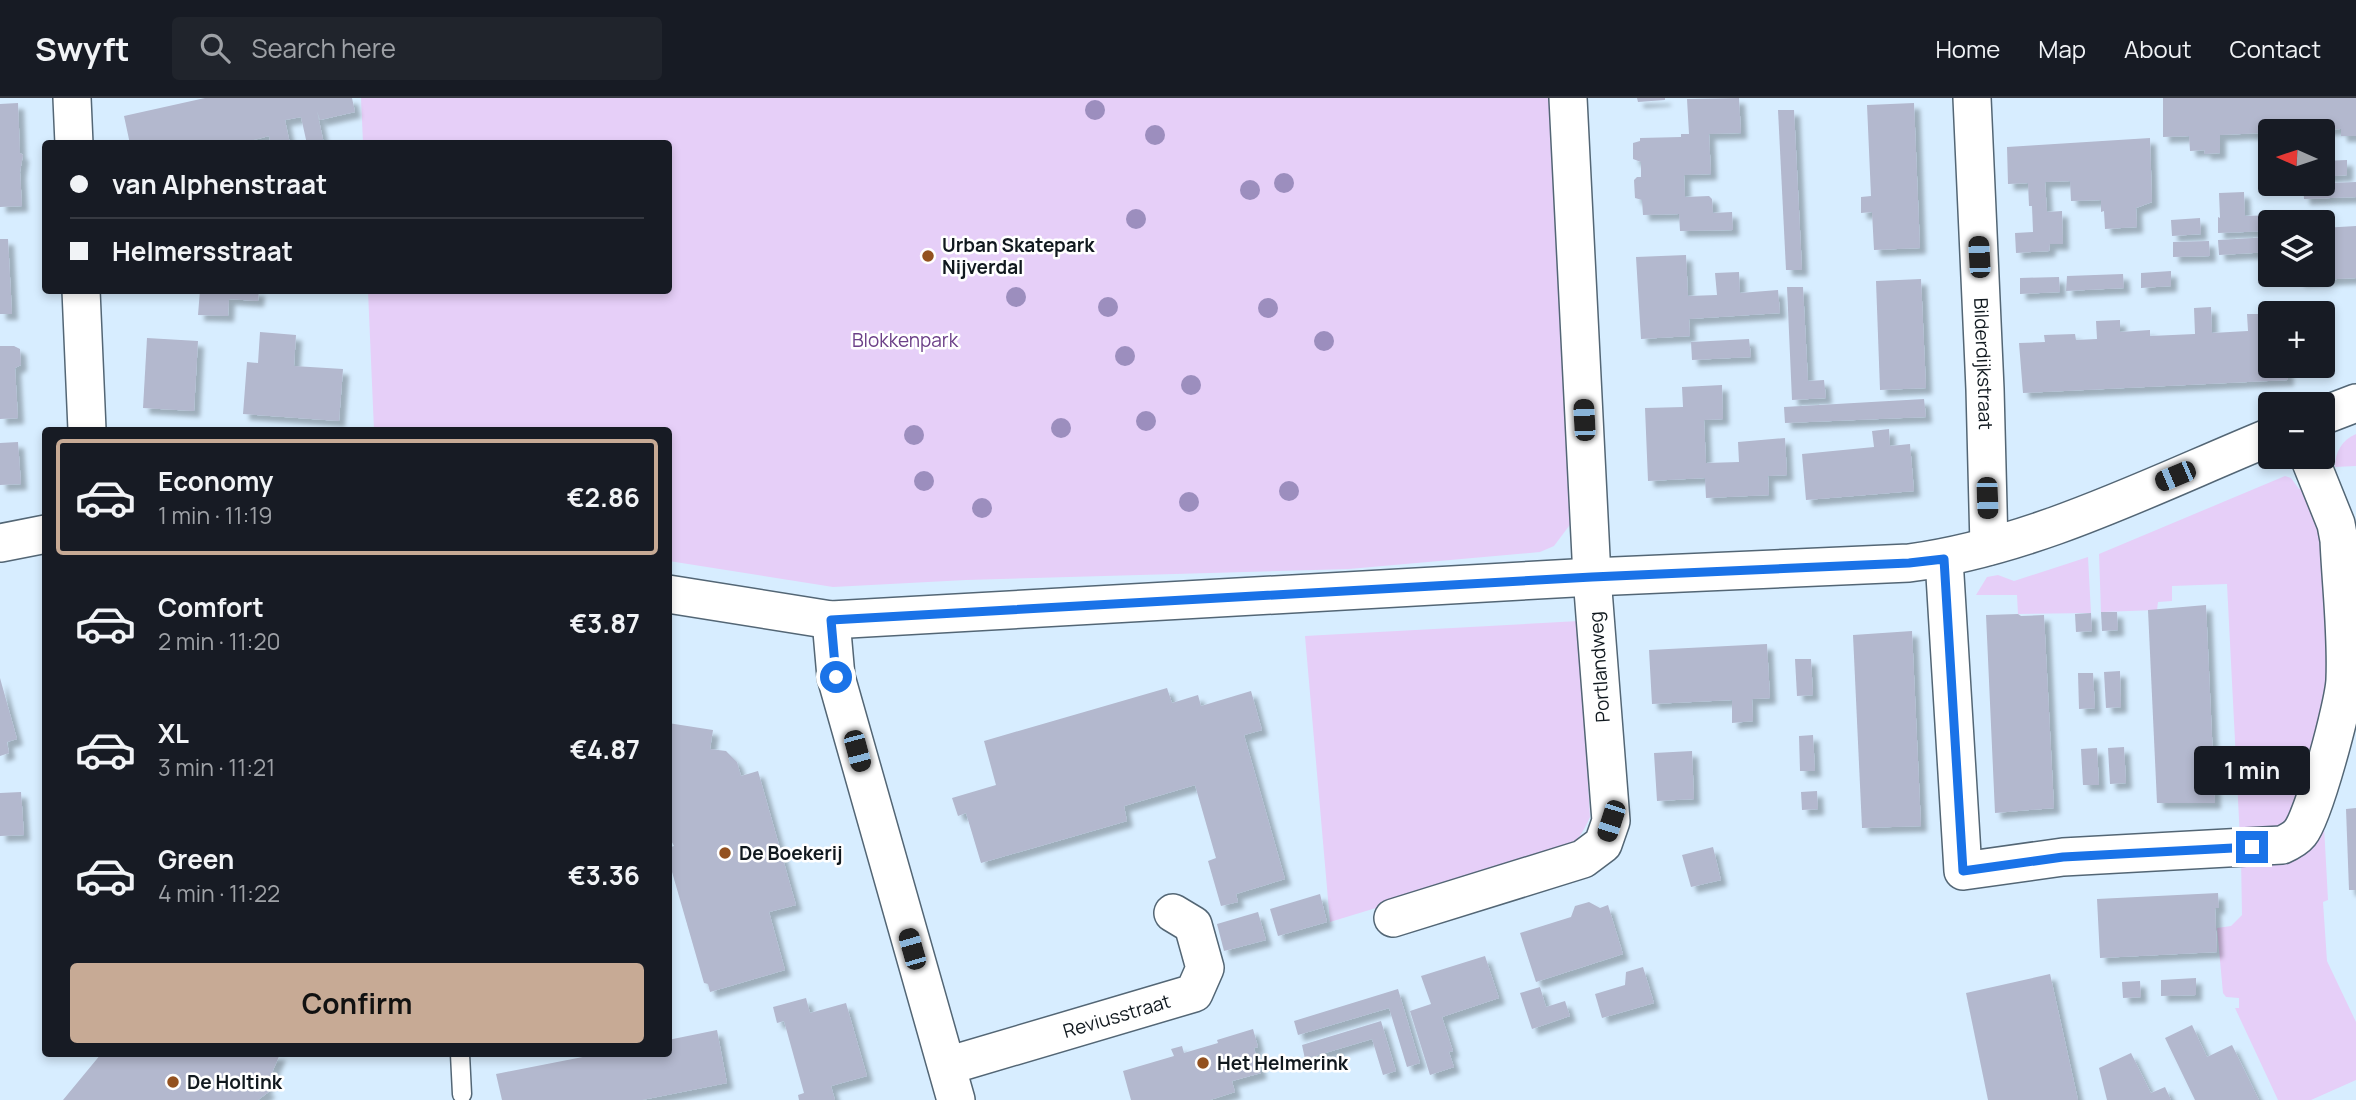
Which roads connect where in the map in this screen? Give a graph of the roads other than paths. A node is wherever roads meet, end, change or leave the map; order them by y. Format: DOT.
graph roads {
  1 [pos="72,98"];
  2 [pos="1568,98"];
  3 [pos="1972,98"];
  4 [pos="74,140"];
  5 [pos="81,294"];
  6 [pos="2356,403"];
  7 [pos="2335,411"];
  8 [pos="87,427"];
  9 [pos="2258,442"];
  10 [pos="2314,469"];
  11 [pos="42,535"];
  12 [pos="0,543"];
  13 [pos="1989,546"];
  14 [pos="1944,559"];
  15 [pos="1592,577"];
  16 [pos="672,595"];
  17 [pos="831,620"];
  18 [pos="1173,913"];
  19 [pos="1393,918"];
  20 [pos="460,1057"];
  21 [pos="951,1083"];
  22 [pos="462,1094"];
  1 -- 4 [label="street"];
  2 -- 15 [label="street, Portlandweg"];
  3 -- 13 [label="street, Bilderdijkstraat"];
  5 -- 8 [label="street"];
  6 -- 7 [label="street"];
  9 -- 13 [label="street"];
  10 -- 14 [label="street"];
  11 -- 12 [label="street"];
  13 -- 14 [label="street"];
  14 -- 15 [label="street"];
  15 -- 17 [label="street"];
  15 -- 19 [label="street, Portlandweg"];
  16 -- 17 [label="street"];
  17 -- 21 [label="street"];
  18 -- 21 [label="street, Reviusstraat"];
  20 -- 22 [label="lane"];
}
